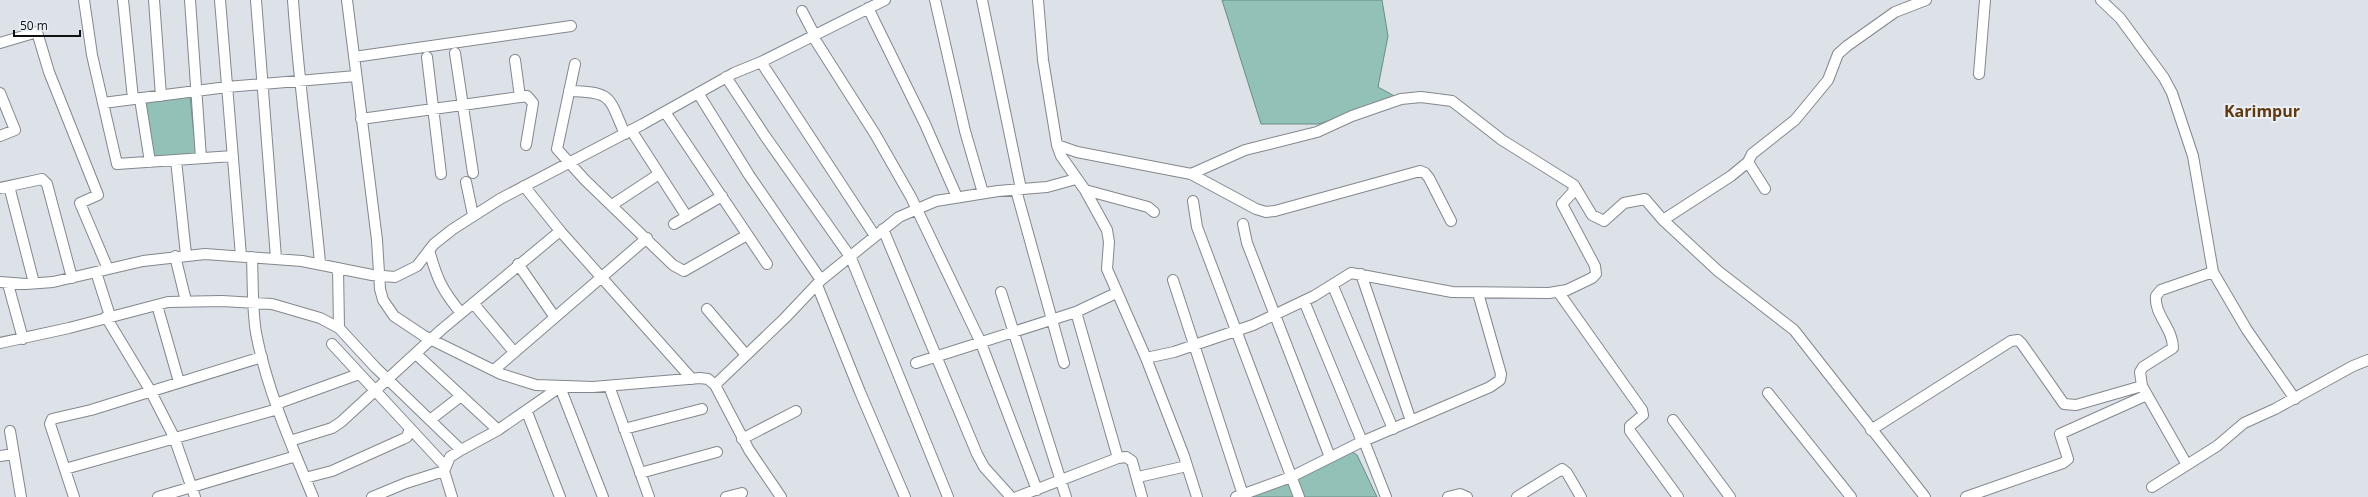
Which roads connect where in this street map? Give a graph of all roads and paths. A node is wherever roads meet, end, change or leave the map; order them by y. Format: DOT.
graph roads {
  1 [pos="84,0"];
  2 [pos="123,0"];
  3 [pos="154,0"];
  4 [pos="190,0"];
  5 [pos="220,0"];
  6 [pos="256,0"];
  7 [pos="293,0"];
  8 [pos="347,0"];
  9 [pos="885,0"];
  10 [pos="935,0"];
  11 [pos="982,0"];
  12 [pos="1038,0"];
  13 [pos="1926,0"];
  14 [pos="1985,0"];
  15 [pos="2101,0"];
  16 [pos="868,8"];
  17 [pos="802,11"];
  18 [pos="571,26"];
  19 [pos="813,35"];
  20 [pos="0,43"];
  21 [pos="455,53"];
  22 [pos="354,57"];
  23 [pos="427,57"];
  24 [pos="515,60"];
  25 [pos="761,62"];
  26 [pos="575,64"];
  27 [pos="1979,74"];
  28 [pos="356,76"];
  29 [pos="726,77"];
  30 [pos="300,81"];
  31 [pos="263,84"];
  32 [pos="227,87"];
  33 [pos="195,91"];
  34 [pos="569,92"];
  35 [pos="0,93"];
  36 [pos="698,93"];
  37 [pos="161,96"];
  38 [pos="520,97"];
  39 [pos="137,99"];
  40 [pos="103,103"];
  41 [pos="462,105"];
  42 [pos="433,109"];
  43 [pos="666,112"];
  44 [pos="361,119"];
  45 [pos="628,132"];
  46 [pos="0,136"];
  47 [pos="526,145"];
  48 [pos="1057,145"];
  49 [pos="233,156"];
  50 [pos="201,158"];
  51 [pos="176,160"];
  52 [pos="150,162"];
  53 [pos="569,162"];
  54 [pos="1748,162"];
  55 [pos="473,173"];
  56 [pos="441,174"];
  57 [pos="659,174"];
  58 [pos="1191,174"];
  59 [pos="1076,179"];
  60 [pos="466,182"];
  61 [pos="1574,185"];
  62 [pos="524,186"];
  63 [pos="4,187"];
  64 [pos="1765,188"];
  65 [pos="1018,190"];
  66 [pos="1085,190"];
  67 [pos="983,193"];
  68 [pos="722,196"];
  69 [pos="957,197"];
  70 [pos="1193,201"];
  71 [pos="612,205"];
  72 [pos="916,208"];
  73 [pos="1154,212"];
  74 [pos="473,215"];
  75 [pos="687,216"];
  76 [pos="1662,220"];
  77 [pos="1451,221"];
  78 [pos="674,224"];
  79 [pos="1243,224"];
  80 [pos="883,229"];
  81 [pos="560,231"];
  82 [pos="747,235"];
  83 [pos="875,236"];
  84 [pos="647,238"];
  85 [pos="429,250"];
  86 [pos="186,255"];
  87 [pos="175,256"];
  88 [pos="241,256"];
  89 [pos="252,257"];
  90 [pos="276,258"];
  91 [pos="851,258"];
  92 [pos="320,263"];
  93 [pos="518,264"];
  94 [pos="767,264"];
  95 [pos="338,268"];
  96 [pos="108,270"];
  97 [pos="96,272"];
  98 [pos="2213,272"];
  99 [pos="1361,274"];
  100 [pos="379,276"];
  101 [pos="602,277"];
  102 [pos="72,278"];
  103 [pos="1173,280"];
  104 [pos="819,282"];
  105 [pos="4,283"];
  106 [pos="34,283"];
  107 [pos="1333,286"];
  108 [pos="1001,292"];
  109 [pos="1478,293"];
  110 [pos="1559,293"];
  111 [pos="1112,295"];
  112 [pos="186,301"];
  113 [pos="1304,301"];
  114 [pos="254,303"];
  115 [pos="473,303"];
  116 [pos="157,305"];
  117 [pos="707,309"];
  118 [pos="1076,312"];
  119 [pos="461,313"];
  120 [pos="108,316"];
  121 [pos="554,316"];
  122 [pos="1274,316"];
  123 [pos="1052,319"];
  124 [pos="339,328"];
  125 [pos="1236,331"];
  126 [pos="1015,332"];
  127 [pos="23,339"];
  128 [pos="432,340"];
  129 [pos="981,342"];
  130 [pos="0,343"];
  131 [pos="332,344"];
  132 [pos="1196,345"];
  133 [pos="514,352"];
  134 [pos="416,354"];
  135 [pos="746,355"];
  136 [pos="936,355"];
  137 [pos="262,358"];
  138 [pos="1146,358"];
  139 [pos="2368,360"];
  140 [pos="916,363"];
  141 [pos="1064,363"];
  142 [pos="494,370"];
  143 [pos="359,374"];
  144 [pos="692,379"];
  145 [pos="388,380"];
  146 [pos="179,382"];
  147 [pos="715,385"];
  148 [pos="609,386"];
  149 [pos="2142,386"];
  150 [pos="560,387"];
  151 [pos="150,390"];
  152 [pos="374,391"];
  153 [pos="1768,392"];
  154 [pos="2147,395"];
  155 [pos="461,396"];
  156 [pos="2295,399"];
  157 [pos="277,406"];
  158 [pos="702,409"];
  159 [pos="796,411"];
  160 [pos="527,412"];
  161 [pos="430,420"];
  162 [pos="1673,420"];
  163 [pos="1411,421"];
  164 [pos="410,428"];
  165 [pos="624,429"];
  166 [pos="1393,429"];
  167 [pos="498,430"];
  168 [pos="1871,430"];
  169 [pos="10,431"];
  170 [pos="174,438"];
  171 [pos="742,439"];
  172 [pos="290,441"];
  173 [pos="1362,442"];
  174 [pos="461,450"];
  175 [pos="717,452"];
  176 [pos="14,454"];
  177 [pos="0,456"];
  178 [pos="296,456"];
  179 [pos="1330,457"];
  180 [pos="1118,458"];
  181 [pos="2187,465"];
  182 [pos="1188,466"];
  183 [pos="445,468"];
  184 [pos="65,469"];
  185 [pos="640,473"];
  186 [pos="1138,477"];
  187 [pos="1291,477"];
  188 [pos="305,478"];
  189 [pos="1061,481"];
  190 [pos="2152,487"];
  191 [pos="1037,490"];
  192 [pos="193,492"];
  193 [pos="742,493"];
  194 [pos="1528,494"];
  195 [pos="1239,496"];
  196 [pos="21,497"];
  197 [pos="74,497"];
  198 [pos="158,497"];
  199 [pos="313,497"];
  200 [pos="372,497"];
  201 [pos="452,497"];
  202 [pos="560,497"];
  203 [pos="603,497"];
  204 [pos="649,497"];
  205 [pos="726,497"];
  206 [pos="781,497"];
  207 [pos="905,497"];
  208 [pos="948,497"];
  209 [pos="1011,497"];
  210 [pos="1017,497"];
  211 [pos="1066,497"];
  212 [pos="1142,497"];
  213 [pos="1197,497"];
  214 [pos="1299,497"];
  215 [pos="1386,497"];
  216 [pos="1448,497"];
  217 [pos="1467,497"];
  218 [pos="1517,497"];
  219 [pos="1581,497"];
  220 [pos="1678,497"];
  221 [pos="1730,497"];
  222 [pos="1850,497"];
  223 [pos="1925,497"];
  224 [pos="1966,497"];
  1 -- 40 [label="street"];
  2 -- 39 [label="street"];
  3 -- 37 [label="street"];
  4 -- 33 [label="street"];
  5 -- 32 [label="street"];
  6 -- 31 [label="street"];
  7 -- 30 [label="street"];
  8 -- 22 [label="street"];
  9 -- 16 [label="street"];
  10 -- 67 [label="street"];
  11 -- 65 [label="street"];
  12 -- 48 [label="street"];
  13 -- 54 [label="street"];
  14 -- 27 [label="street"];
  15 -- 98 [label="street"];
  16 -- 19 [label="street"];
  16 -- 69 [label="street"];
  17 -- 19 [label="street"];
  18 -- 22 [label="street"];
  19 -- 25 [label="street"];
  19 -- 72 [label="street"];
  20 -- 96 [label="street"];
  21 -- 41 [label="street"];
  22 -- 28 [label="street"];
  23 -- 42 [label="street"];
  24 -- 38 [label="street"];
  25 -- 29 [label="street"];
  25 -- 83 [label="street"];
  26 -- 34 [label="street"];
  28 -- 30 [label="street"];
  28 -- 44 [label="street"];
  29 -- 36 [label="street"];
  29 -- 91 [label="street"];
  30 -- 31 [label="street"];
  30 -- 92 [label="street"];
  31 -- 32 [label="street"];
  31 -- 90 [label="street"];
  32 -- 33 [label="street"];
  32 -- 49 [label="street"];
  33 -- 37 [label="street"];
  33 -- 50 [label="street"];
  34 -- 45 [label="street"];
  34 -- 53 [label="street"];
  35 -- 46 [label="street"];
  36 -- 43 [label="street"];
  36 -- 104 [label="street"];
  37 -- 39 [label="street"];
  38 -- 41 [label="street"];
  38 -- 47 [label="street"];
  39 -- 40 [label="street"];
  39 -- 52 [label="street"];
  40 -- 52 [label="street"];
  41 -- 42 [label="street"];
  41 -- 55 [label="street"];
  42 -- 44 [label="street"];
  42 -- 56 [label="street"];
  43 -- 45 [label="street"];
  43 -- 68 [label="street"];
  44 -- 100 [label="street"];
  45 -- 53 [label="street"];
  45 -- 57 [label="street"];
  48 -- 58 [label="street"];
  48 -- 59 [label="street"];
  49 -- 50 [label="street"];
  49 -- 88 [label="street"];
  50 -- 51 [label="street"];
  51 -- 52 [label="street"];
  51 -- 86 [label="street"];
  53 -- 62 [label="street"];
  53 -- 71 [label="street"];
  54 -- 64 [label="street"];
  54 -- 76 [label="street"];
  57 -- 71 [label="street"];
  57 -- 75 [label="street"];
  58 -- 61 [label="street"];
  58 -- 77 [label="street"];
  59 -- 65 [label="street"];
  59 -- 66 [label="street"];
  60 -- 74 [label="street"];
  61 -- 76 [label="street"];
  61 -- 110 [label="street"];
  62 -- 74 [label="street"];
  62 -- 81 [label="street"];
  63 -- 102 [label="street"];
  63 -- 106 [label="street"];
  65 -- 67 [label="street"];
  65 -- 123 [label="street"];
  66 -- 73 [label="street"];
  66 -- 138 [label="street"];
  67 -- 69 [label="street"];
  68 -- 75 [label="street"];
  68 -- 82 [label="street"];
  69 -- 72 [label="street"];
  70 -- 125 [label="street"];
  71 -- 84 [label="street"];
  72 -- 80 [label="street"];
  72 -- 129 [label="street"];
  74 -- 85 [label="street"];
  75 -- 78 [label="street"];
  76 -- 168 [label="street"];
  79 -- 122 [label="street"];
  80 -- 83 [label="street"];
  80 -- 136 [label="street"];
  81 -- 93 [label="street"];
  81 -- 101 [label="street"];
  82 -- 84 [label="street"];
  82 -- 94 [label="street"];
  83 -- 91 [label="street"];
  84 -- 101 [label="street"];
  85 -- 100 [label="street"];
  85 -- 119 [label="street"];
  86 -- 87 [label="street"];
  86 -- 88 [label="street"];
  87 -- 96 [label="street"];
  87 -- 112 [label="street"];
  88 -- 89 [label="street"];
  89 -- 90 [label="street"];
  89 -- 114 [label="street"];
  90 -- 92 [label="street"];
  91 -- 104 [label="street"];
  91 -- 208 [label="street"];
  92 -- 95 [label="street"];
  93 -- 115 [label="street"];
  93 -- 121 [label="street"];
  95 -- 100 [label="street"];
  95 -- 124 [label="street"];
  96 -- 97 [label="street"];
  97 -- 102 [label="street"];
  97 -- 120 [label="street"];
  98 -- 149 [label="street"];
  98 -- 156 [label="street"];
  99 -- 107 [label="street"];
  99 -- 109 [label="street"];
  99 -- 163 [label="street"];
  100 -- 128 [label="street"];
  101 -- 121 [label="street"];
  101 -- 144 [label="street"];
  102 -- 106 [label="street"];
  103 -- 132 [label="street"];
  104 -- 135 [label="street"];
  104 -- 207 [label="street"];
  105 -- 106 [label="street"];
  105 -- 127 [label="street"];
  107 -- 113 [label="street"];
  107 -- 166 [label="street"];
  108 -- 126 [label="street"];
  109 -- 110 [label="street"];
  109 -- 163 [label="street"];
  110 -- 220 [label="street"];
  111 -- 118 [label="street"];
  112 -- 114 [label="street"];
  112 -- 116 [label="street"];
  113 -- 122 [label="street"];
  113 -- 173 [label="street"];
  114 -- 124 [label="street"];
  114 -- 137 [label="street"];
  115 -- 119 [label="street"];
  115 -- 133 [label="street"];
  116 -- 120 [label="street"];
  116 -- 146 [label="street"];
  117 -- 135 [label="street"];
  118 -- 123 [label="street"];
  118 -- 180 [label="street"];
  119 -- 128 [label="street"];
  120 -- 127 [label="street"];
  120 -- 151 [label="street"];
  121 -- 133 [label="street"];
  122 -- 125 [label="street"];
  122 -- 179 [label="street"];
  123 -- 126 [label="street"];
  123 -- 141 [label="street"];
  124 -- 145 [label="street"];
  125 -- 132 [label="street"];
  125 -- 187 [label="street"];
  126 -- 129 [label="street"];
  126 -- 189 [label="street"];
  127 -- 130 [label="street"];
  128 -- 134 [label="street"];
  128 -- 142 [label="street"];
  129 -- 136 [label="street"];
  129 -- 191 [label="street"];
  131 -- 143 [label="street"];
  132 -- 138 [label="street"];
  132 -- 195 [label="street"];
  133 -- 142 [label="street"];
  134 -- 145 [label="street"];
  134 -- 155 [label="street"];
  135 -- 147 [label="street"];
  136 -- 140 [label="street"];
  136 -- 209 [label="street"];
  137 -- 146 [label="street"];
  137 -- 157 [label="street"];
  138 -- 182 [label="street"];
  139 -- 156 [label="street"];
  142 -- 150 [label="street"];
  143 -- 152 [label="street"];
  143 -- 157 [label="street"];
  144 -- 147 [label="street"];
  144 -- 148 [label="street"];
  145 -- 152 [label="street"];
  145 -- 161 [label="street"];
  146 -- 151 [label="street"];
  147 -- 171 [label="street"];
  148 -- 150 [label="street"];
  148 -- 165 [label="street"];
  149 -- 154 [label="street"];
  149 -- 168 [label="street"];
  150 -- 160 [label="street"];
  150 -- 203 [label="street"];
  151 -- 170 [label="street"];
  151 -- 184 [label="street"];
  152 -- 164 [label="street"];
  152 -- 172 [label="street"];
  153 -- 222 [label="street"];
  154 -- 181 [label="street"];
  154 -- 224 [label="street"];
  155 -- 161 [label="street"];
  155 -- 167 [label="street"];
  156 -- 181 [label="street"];
  157 -- 170 [label="street"];
  157 -- 172 [label="street"];
  158 -- 165 [label="street"];
  159 -- 171 [label="street"];
  160 -- 167 [label="street"];
  160 -- 202 [label="street"];
  161 -- 174 [label="street"];
  162 -- 221 [label="street"];
  163 -- 166 [label="street"];
  164 -- 183 [label="street"];
  164 -- 188 [label="street"];
  165 -- 185 [label="street"];
  166 -- 173 [label="street"];
  167 -- 174 [label="street"];
  168 -- 223 [label="street"];
  169 -- 176 [label="street"];
  170 -- 184 [label="street"];
  170 -- 192 [label="street"];
  171 -- 206 [label="street"];
  172 -- 178 [label="street"];
  173 -- 179 [label="street"];
  173 -- 215 [label="street"];
  174 -- 183 [label="street"];
  175 -- 185 [label="street"];
  176 -- 177 [label="street"];
  176 -- 196 [label="street"];
  178 -- 188 [label="street"];
  178 -- 192 [label="street"];
  179 -- 187 [label="street"];
  180 -- 186 [label="street"];
  180 -- 189 [label="street"];
  181 -- 190 [label="street"];
  182 -- 186 [label="street"];
  182 -- 213 [label="street"];
  183 -- 200 [label="street"];
  183 -- 201 [label="street"];
  184 -- 197 [label="street"];
  185 -- 204 [label="street"];
  186 -- 212 [label="street"];
  187 -- 195 [label="street"];
  187 -- 214 [label="street"];
  188 -- 199 [label="street"];
  189 -- 191 [label="street"];
  189 -- 211 [label="street"];
  191 -- 210 [label="street"];
  192 -- 198 [label="street"];
  193 -- 205 [label="street"];
  194 -- 218 [label="street"];
  194 -- 219 [label="street"];
  216 -- 217 [label="street"];
}
